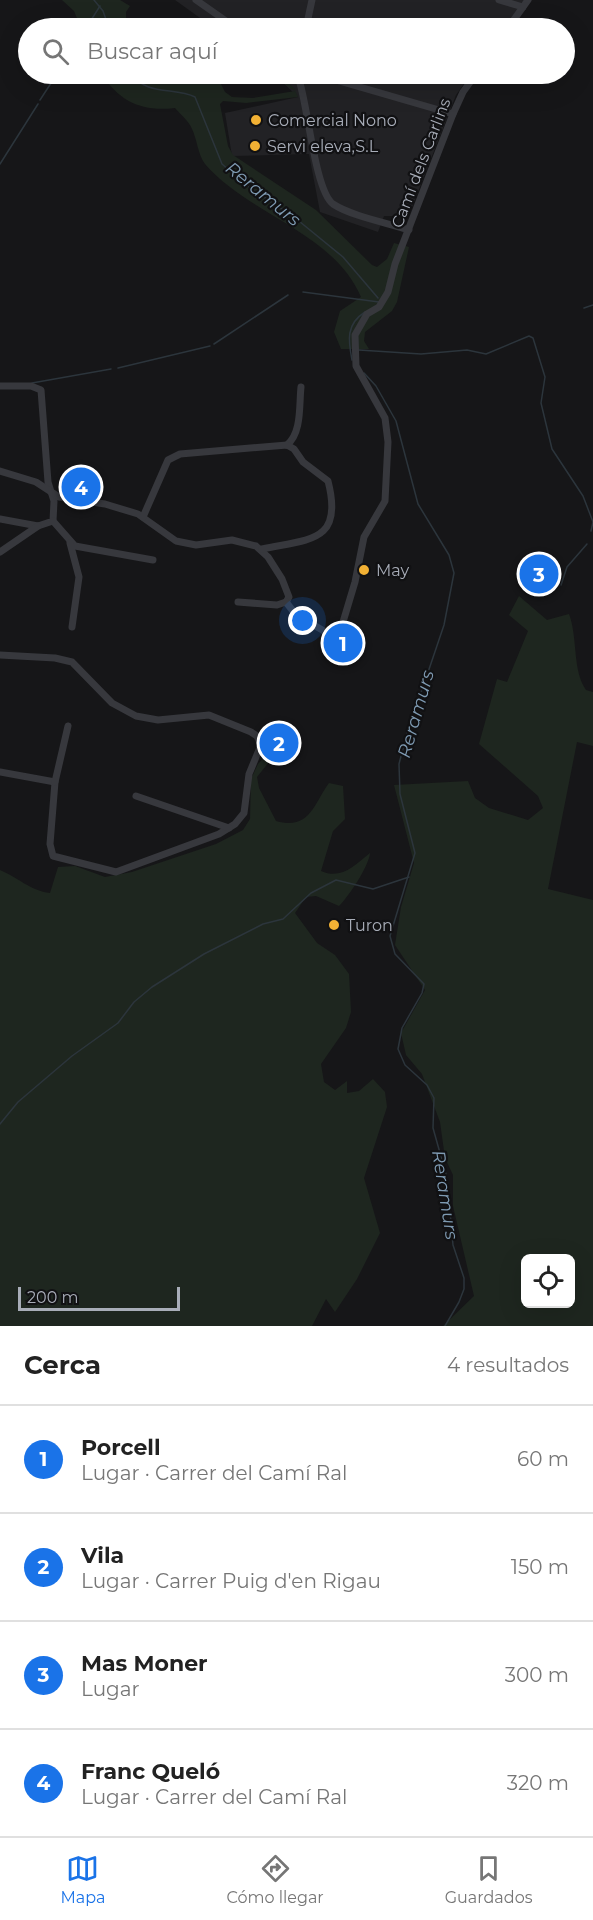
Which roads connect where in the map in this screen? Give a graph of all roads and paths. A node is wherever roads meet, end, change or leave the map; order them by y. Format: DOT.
graph roads {
  1 [pos="196,0"];
  2 [pos="312,0"];
  3 [pos="499,0"];
  4 [pos="525,3"];
  5 [pos="222,18"];
  6 [pos="308,18"];
  7 [pos="515,18"];
  8 [pos="301,84"];
  9 [pos="350,84"];
  10 [pos="469,84"];
  11 [pos="453,114"];
  12 [pos="409,230"];
  13 [pos="0,386"];
  14 [pos="301,387"];
  15 [pos="287,445"];
  16 [pos="0,471"];
  17 [pos="51,493"];
  18 [pos="143,518"];
  19 [pos="0,519"];
  20 [pos="53,521"];
  21 [pos="38,526"];
  22 [pos="70,543"];
  23 [pos="262,549"];
  24 [pos="0,552"];
  25 [pos="153,560"];
  26 [pos="237,602"];
  27 [pos="286,602"];
  28 [pos="72,627"];
  29 [pos="0,655"];
  30 [pos="68,726"];
  31 [pos="0,772"];
  32 [pos="56,782"];
  33 [pos="136,796"];
  34 [pos="230,828"];
  1 -- 5 [label="street"];
  2 -- 6 [label="street"];
  3 -- 4 [label="street"];
  4 -- 7 [label="street"];
  8 -- 12 [label="street"];
  9 -- 11 [label="street"];
  10 -- 11 [label="street, Camí dels Carlins"];
  11 -- 12 [label="street, Camí dels Carlins"];
  12 -- 27 [label="street, Camí dels Carlins"];
  13 -- 17 [label="street"];
  14 -- 15 [label="street"];
  15 -- 18 [label="street"];
  15 -- 23 [label="street"];
  16 -- 17 [label="street"];
  17 -- 18 [label="street"];
  17 -- 20 [label="street"];
  18 -- 23 [label="street"];
  19 -- 21 [label="street"];
  20 -- 21 [label="street"];
  20 -- 22 [label="street"];
  21 -- 24 [label="street"];
  22 -- 25 [label="street"];
  22 -- 28 [label="street"];
  23 -- 27 [label="street"];
  26 -- 27 [label="street"];
  29 -- 34 [label="street"];
  30 -- 32 [label="street"];
  31 -- 32 [label="street"];
  32 -- 34 [label="street"];
  33 -- 34 [label="street"];
}
